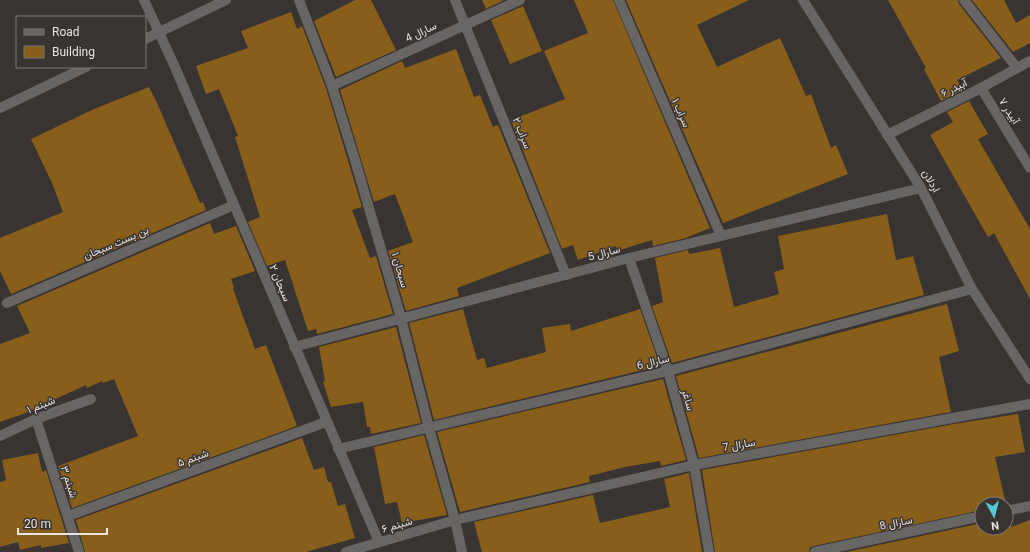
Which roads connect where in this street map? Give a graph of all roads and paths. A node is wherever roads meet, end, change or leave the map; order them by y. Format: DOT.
graph roads {
  1 [pos="144,0"];
  2 [pos="226,0"];
  3 [pos="299,0"];
  4 [pos="455,0"];
  5 [pos="520,0"];
  6 [pos="619,0"];
  7 [pos="803,0"];
  8 [pos="964,0"];
  9 [pos="466,25"];
  10 [pos="159,32"];
  11 [pos="146,38"];
  12 [pos="1030,61"];
  13 [pos="84,68"];
  14 [pos="1016,68"];
  15 [pos="332,86"];
  16 [pos="981,88"];
  17 [pos="0,108"];
  18 [pos="887,135"];
  19 [pos="1030,168"];
  20 [pos="921,188"];
  21 [pos="234,205"];
  22 [pos="721,236"];
  23 [pos="629,258"];
  24 [pos="566,275"];
  25 [pos="972,288"];
  26 [pos="7,302"];
  27 [pos="401,318"];
  28 [pos="294,347"];
  29 [pos="668,371"];
  30 [pos="1030,379"];
  31 [pos="91,399"];
  32 [pos="1030,404"];
  33 [pos="36,419"];
  34 [pos="326,422"];
  35 [pos="428,428"];
  36 [pos="0,436"];
  37 [pos="338,449"];
  38 [pos="694,466"];
  39 [pos="1030,506"];
  40 [pos="1014,509"];
  41 [pos="68,516"];
  42 [pos="974,518"];
  43 [pos="455,520"];
  44 [pos="379,542"];
  45 [pos="80,552"];
  46 [pos="346,552"];
  47 [pos="462,552"];
  48 [pos="709,552"];
  49 [pos="815,552"];
  1 -- 10 [label="street, سبحان ۲"];
  2 -- 10 [label="street"];
  3 -- 15 [label="street, سبحان ۱"];
  4 -- 9 [label="street, سراب ۲"];
  5 -- 9 [label="street, سارال 4"];
  6 -- 22 [label="street, سراب ۱"];
  7 -- 18 [label="street, اردلان"];
  8 -- 14 [label="street"];
  9 -- 15 [label="street, سارال 4"];
  9 -- 24 [label="street, سراب ۲"];
  10 -- 11 [label="street"];
  10 -- 21 [label="street, سبحان ۲"];
  12 -- 14 [label="street, آبیدر ۶"];
  13 -- 17 [label="street"];
  14 -- 16 [label="street, آبیدر ۶"];
  15 -- 27 [label="street, سبحان ۱"];
  16 -- 18 [label="street, آبیدر ۶"];
  16 -- 19 [label="street, آبیدر ۷"];
  18 -- 20 [label="street, اردلان"];
  20 -- 22 [label="street, سارال 5"];
  20 -- 25 [label="street, اردلان"];
  21 -- 26 [label="street, بن بست سبحان"];
  21 -- 28 [label="street, سبحان ۲"];
  22 -- 23 [label="street, سارال 5"];
  23 -- 24 [label="street, سارال 5"];
  23 -- 29 [label="street, ساغر"];
  24 -- 27 [label="street, سارال 5"];
  25 -- 29 [label="street, سارال 6"];
  25 -- 30 [label="street, اردلان"];
  27 -- 28 [label="street, سارال 5"];
  27 -- 35 [label="street, سبحان ۱"];
  28 -- 34 [label="street, سبحان ۲"];
  29 -- 35 [label="street, سارال 6"];
  29 -- 38 [label="street, ساغر"];
  31 -- 33 [label="street, شبنم ۱"];
  32 -- 38 [label="street, سارال 7"];
  33 -- 36 [label="street, شبنم ۱"];
  33 -- 41 [label="street, شبنم ۳"];
  34 -- 37 [label="street, سبحان ۲"];
  34 -- 41 [label="street, شبنم ۵"];
  35 -- 37 [label="street, سارال 6"];
  35 -- 43 [label="street, سبحان ۱"];
  37 -- 44 [label="street, سبحان ۲"];
  38 -- 43 [label="street, سارال 7"];
  38 -- 48 [label="street, ساغر"];
  39 -- 40 [label="street"];
  41 -- 45 [label="street, شبنم ۳"];
  42 -- 49 [label="street, سارال 8"];
  43 -- 44 [label="street, شبنم ۶"];
  43 -- 47 [label="street, سبحان ۱"];
  44 -- 46 [label="street, شبنم ۶"];
}
